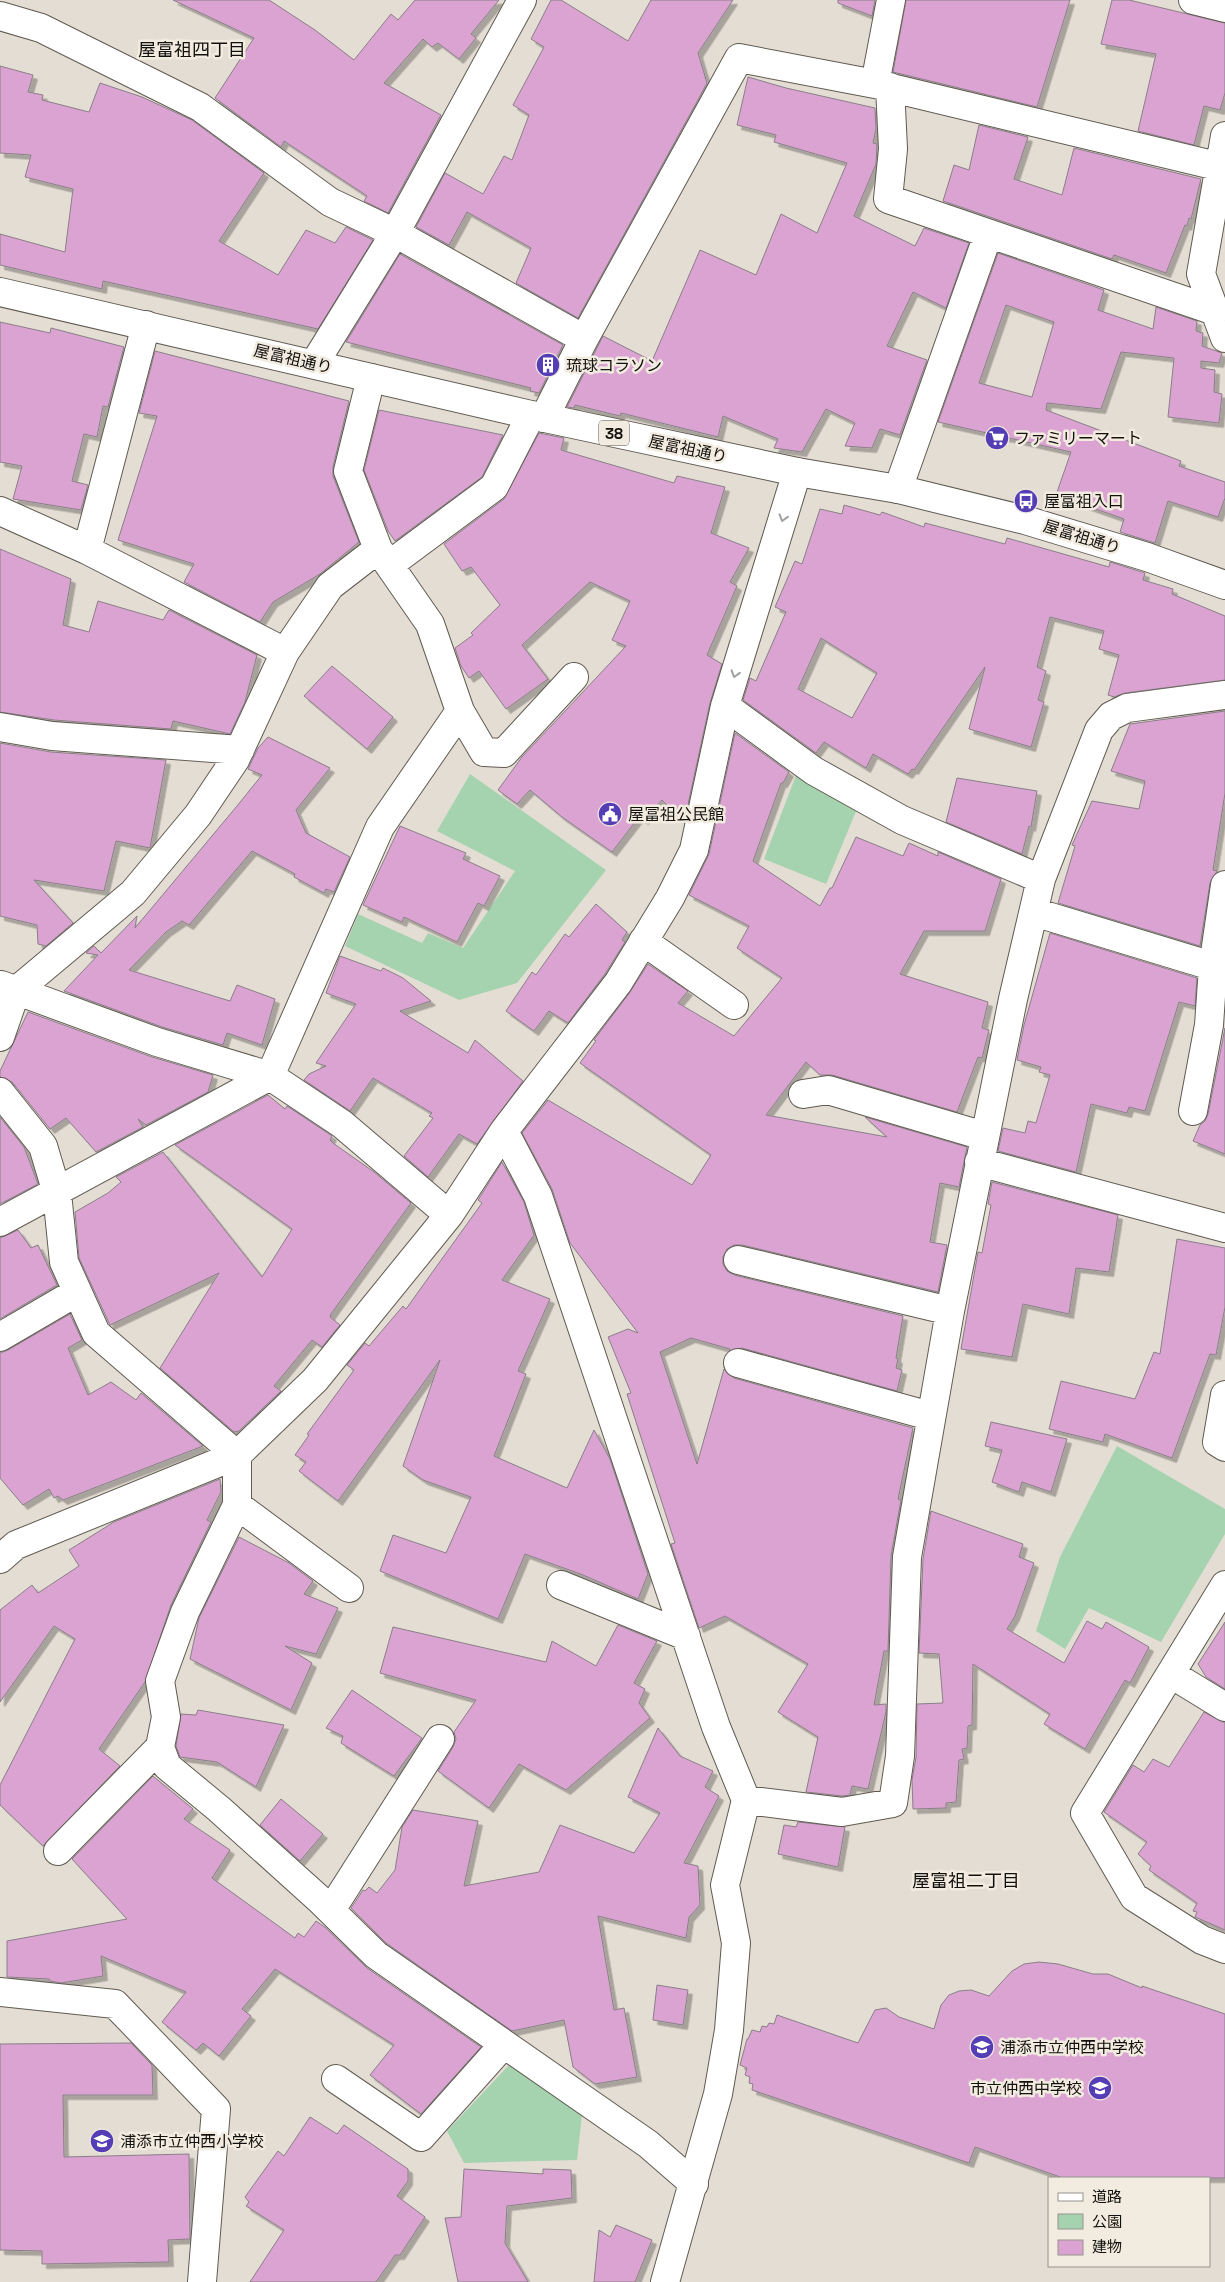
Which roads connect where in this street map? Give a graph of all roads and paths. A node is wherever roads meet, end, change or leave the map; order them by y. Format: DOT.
graph roads {
  1 [pos="522,0"];
  2 [pos="891,0"];
  3 [pos="1193,0"];
  4 [pos="1225,8"];
  5 [pos="0,16"];
  6 [pos="883,86"];
  7 [pos="1225,136"];
  8 [pos="1222,167"];
  9 [pos="395,233"];
  10 [pos="988,235"];
  11 [pos="0,292"];
  12 [pos="1215,311"];
  13 [pos="146,325"];
  14 [pos="584,338"];
  15 [pos="1225,338"];
  16 [pos="314,364"];
  17 [pos="371,378"];
  18 [pos="538,417"];
  19 [pos="797,472"];
  20 [pos="898,489"];
  21 [pos="0,511"];
  22 [pos="87,550"];
  23 [pos="383,557"];
  24 [pos="1225,585"];
  25 [pos="285,652"];
  26 [pos="574,677"];
  27 [pos="1225,695"];
  28 [pos="725,706"];
  29 [pos="460,711"];
  30 [pos="0,727"];
  31 [pos="240,750"];
  32 [pos="1041,879"];
  33 [pos="1225,885"];
  34 [pos="1034,912"];
  35 [pos="643,941"];
  36 [pos="1219,969"];
  37 [pos="8,988"];
  38 [pos="734,1005"];
  39 [pos="0,1037"];
  40 [pos="270,1076"];
  41 [pos="0,1092"];
  42 [pos="803,1094"];
  43 [pos="1193,1111"];
  44 [pos="504,1131"];
  45 [pos="981,1149"];
  46 [pos="57,1193"];
  47 [pos="449,1215"];
  48 [pos="0,1222"];
  49 [pos="1225,1228"];
  50 [pos="738,1260"];
  51 [pos="78,1292"];
  52 [pos="950,1311"];
  53 [pos="0,1337"];
  54 [pos="738,1363"];
  55 [pos="1225,1395"];
  56 [pos="930,1416"];
  57 [pos="1225,1447"];
  58 [pos="237,1455"];
  59 [pos="237,1504"];
  60 [pos="0,1559"];
  61 [pos="561,1585"];
  62 [pos="1225,1585"];
  63 [pos="349,1588"];
  64 [pos="686,1636"];
  65 [pos="1171,1674"];
  66 [pos="1225,1707"];
  67 [pos="440,1739"];
  68 [pos="160,1747"];
  69 [pos="746,1800"];
  70 [pos="58,1851"];
  71 [pos="331,1910"];
  72 [pos="1225,1949"];
  73 [pos="0,1992"];
  74 [pos="504,2044"];
  75 [pos="336,2078"];
  76 [pos="694,2184"];
  77 [pos="202,2282"];
  78 [pos="665,2282"];
  1 -- 9 [label="street"];
  2 -- 6 [label="street"];
  3 -- 4 [label="street"];
  5 -- 9 [label="street"];
  6 -- 8 [label="street"];
  6 -- 10 [label="street"];
  6 -- 14 [label="street"];
  7 -- 8 [label="street"];
  8 -- 12 [label="street"];
  9 -- 14 [label="street"];
  9 -- 16 [label="street"];
  10 -- 12 [label="street"];
  10 -- 20 [label="street"];
  11 -- 13 [label="street, 屋富祖通り / 38"];
  12 -- 15 [label="street"];
  13 -- 16 [label="street, 屋富祖通り / 38"];
  13 -- 22 [label="street"];
  14 -- 18 [label="street"];
  16 -- 17 [label="street, 屋富祖通り / 38"];
  17 -- 18 [label="street, 屋富祖通り / 38"];
  17 -- 23 [label="street"];
  18 -- 19 [label="street, 屋富祖通り / 38"];
  18 -- 23 [label="street"];
  19 -- 20 [label="street, 屋富祖通り / 38"];
  19 -- 28 [label="street, one-way"];
  20 -- 24 [label="street, 屋富祖通り / 38"];
  21 -- 22 [label="street"];
  22 -- 25 [label="street"];
  23 -- 25 [label="street"];
  23 -- 29 [label="street"];
  25 -- 31 [label="street"];
  26 -- 29 [label="street"];
  27 -- 32 [label="street"];
  28 -- 32 [label="street"];
  28 -- 35 [label="street"];
  29 -- 40 [label="street"];
  30 -- 31 [label="street"];
  31 -- 37 [label="street"];
  32 -- 34 [label="street"];
  33 -- 36 [label="street"];
  34 -- 36 [label="street"];
  34 -- 45 [label="street"];
  35 -- 38 [label="street"];
  35 -- 44 [label="street"];
  36 -- 43 [label="street"];
  37 -- 39 [label="street"];
  37 -- 40 [label="street"];
  40 -- 46 [label="street"];
  40 -- 47 [label="street"];
  41 -- 46 [label="street"];
  42 -- 45 [label="street"];
  44 -- 47 [label="street"];
  44 -- 64 [label="street"];
  45 -- 49 [label="street"];
  45 -- 52 [label="street"];
  46 -- 48 [label="street"];
  46 -- 51 [label="street"];
  47 -- 58 [label="street"];
  50 -- 52 [label="street"];
  51 -- 53 [label="street"];
  51 -- 58 [label="street"];
  52 -- 56 [label="street"];
  54 -- 56 [label="street"];
  55 -- 57 [label="street"];
  56 -- 69 [label="street"];
  58 -- 59 [label="street"];
  58 -- 60 [label="street"];
  59 -- 63 [label="street"];
  59 -- 68 [label="street"];
  61 -- 64 [label="street"];
  62 -- 65 [label="street"];
  64 -- 69 [label="street"];
  65 -- 66 [label="street"];
  65 -- 72 [label="street"];
  67 -- 71 [label="street"];
  68 -- 70 [label="street"];
  68 -- 71 [label="street"];
  69 -- 76 [label="street"];
  71 -- 74 [label="street"];
  73 -- 77 [label="street"];
  74 -- 75 [label="street"];
  74 -- 76 [label="street"];
  76 -- 78 [label="street"];
}
